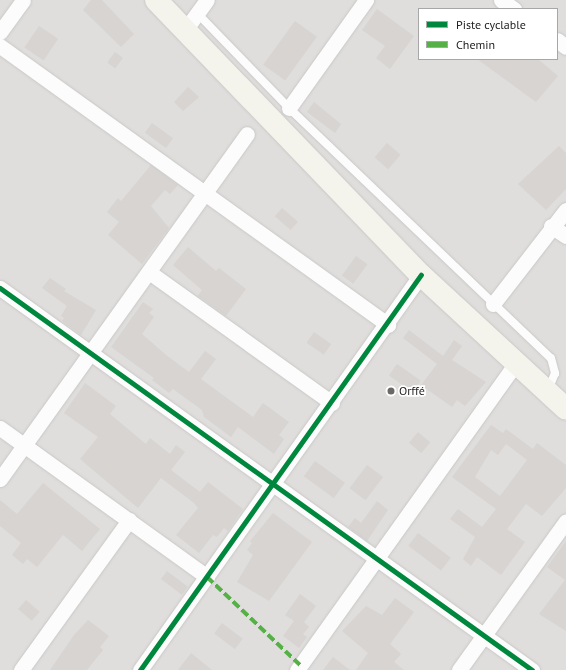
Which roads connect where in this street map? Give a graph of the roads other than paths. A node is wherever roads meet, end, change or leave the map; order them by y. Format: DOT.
graph roads {
  1 [pos="23,0"];
  2 [pos="156,0"];
  3 [pos="207,0"];
  4 [pos="366,0"];
  5 [pos="501,0"];
  6 [pos="513,8"];
  7 [pos="191,22"];
  8 [pos="0,32"];
  9 [pos="558,41"];
  10 [pos="0,46"];
  11 [pos="566,47"];
  12 [pos="289,108"];
  13 [pos="247,134"];
  14 [pos="205,193"];
  15 [pos="566,210"];
  16 [pos="551,226"];
  17 [pos="566,236"];
  18 [pos="149,272"];
  19 [pos="421,275"];
  20 [pos="0,288"];
  21 [pos="493,304"];
  22 [pos="388,325"];
  23 [pos="90,353"];
  24 [pos="515,364"];
  25 [pos="546,393"];
  26 [pos="332,403"];
  27 [pos="566,409"];
  28 [pos="0,428"];
  29 [pos="24,445"];
  30 [pos="3,471"];
  31 [pos="273,484"];
  32 [pos="129,520"];
  33 [pos="566,521"];
  34 [pos="375,558"];
  35 [pos="207,577"];
  36 [pos="484,636"];
  37 [pos="21,670"];
  38 [pos="140,670"];
  39 [pos="297,670"];
  40 [pos="459,670"];
  41 [pos="532,670"];
  1 -- 8 [label="street"];
  2 -- 7 [label="main road"];
  3 -- 7 [label="street"];
  4 -- 12 [label="street"];
  5 -- 6 [label="street"];
  7 -- 12 [label="lane"];
  7 -- 19 [label="main road"];
  9 -- 11 [label="street"];
  10 -- 14 [label="street"];
  12 -- 21 [label="lane"];
  13 -- 14 [label="street"];
  14 -- 18 [label="street"];
  14 -- 22 [label="street"];
  15 -- 16 [label="street"];
  16 -- 17 [label="street"];
  16 -- 21 [label="street"];
  18 -- 23 [label="street"];
  18 -- 26 [label="street"];
  19 -- 22 [label="street"];
  19 -- 24 [label="main road"];
  20 -- 23 [label="street"];
  21 -- 25 [label="lane"];
  22 -- 26 [label="street"];
  23 -- 29 [label="street"];
  23 -- 31 [label="street"];
  24 -- 25 [label="main road"];
  24 -- 34 [label="street"];
  25 -- 27 [label="main road"];
  26 -- 31 [label="street"];
  28 -- 29 [label="street"];
  29 -- 30 [label="street"];
  29 -- 32 [label="street"];
  31 -- 34 [label="street"];
  31 -- 35 [label="street"];
  32 -- 35 [label="street"];
  32 -- 37 [label="street"];
  33 -- 36 [label="street"];
  34 -- 36 [label="street"];
  34 -- 39 [label="street"];
  35 -- 38 [label="street"];
  36 -- 40 [label="street"];
  36 -- 41 [label="street"];
}
